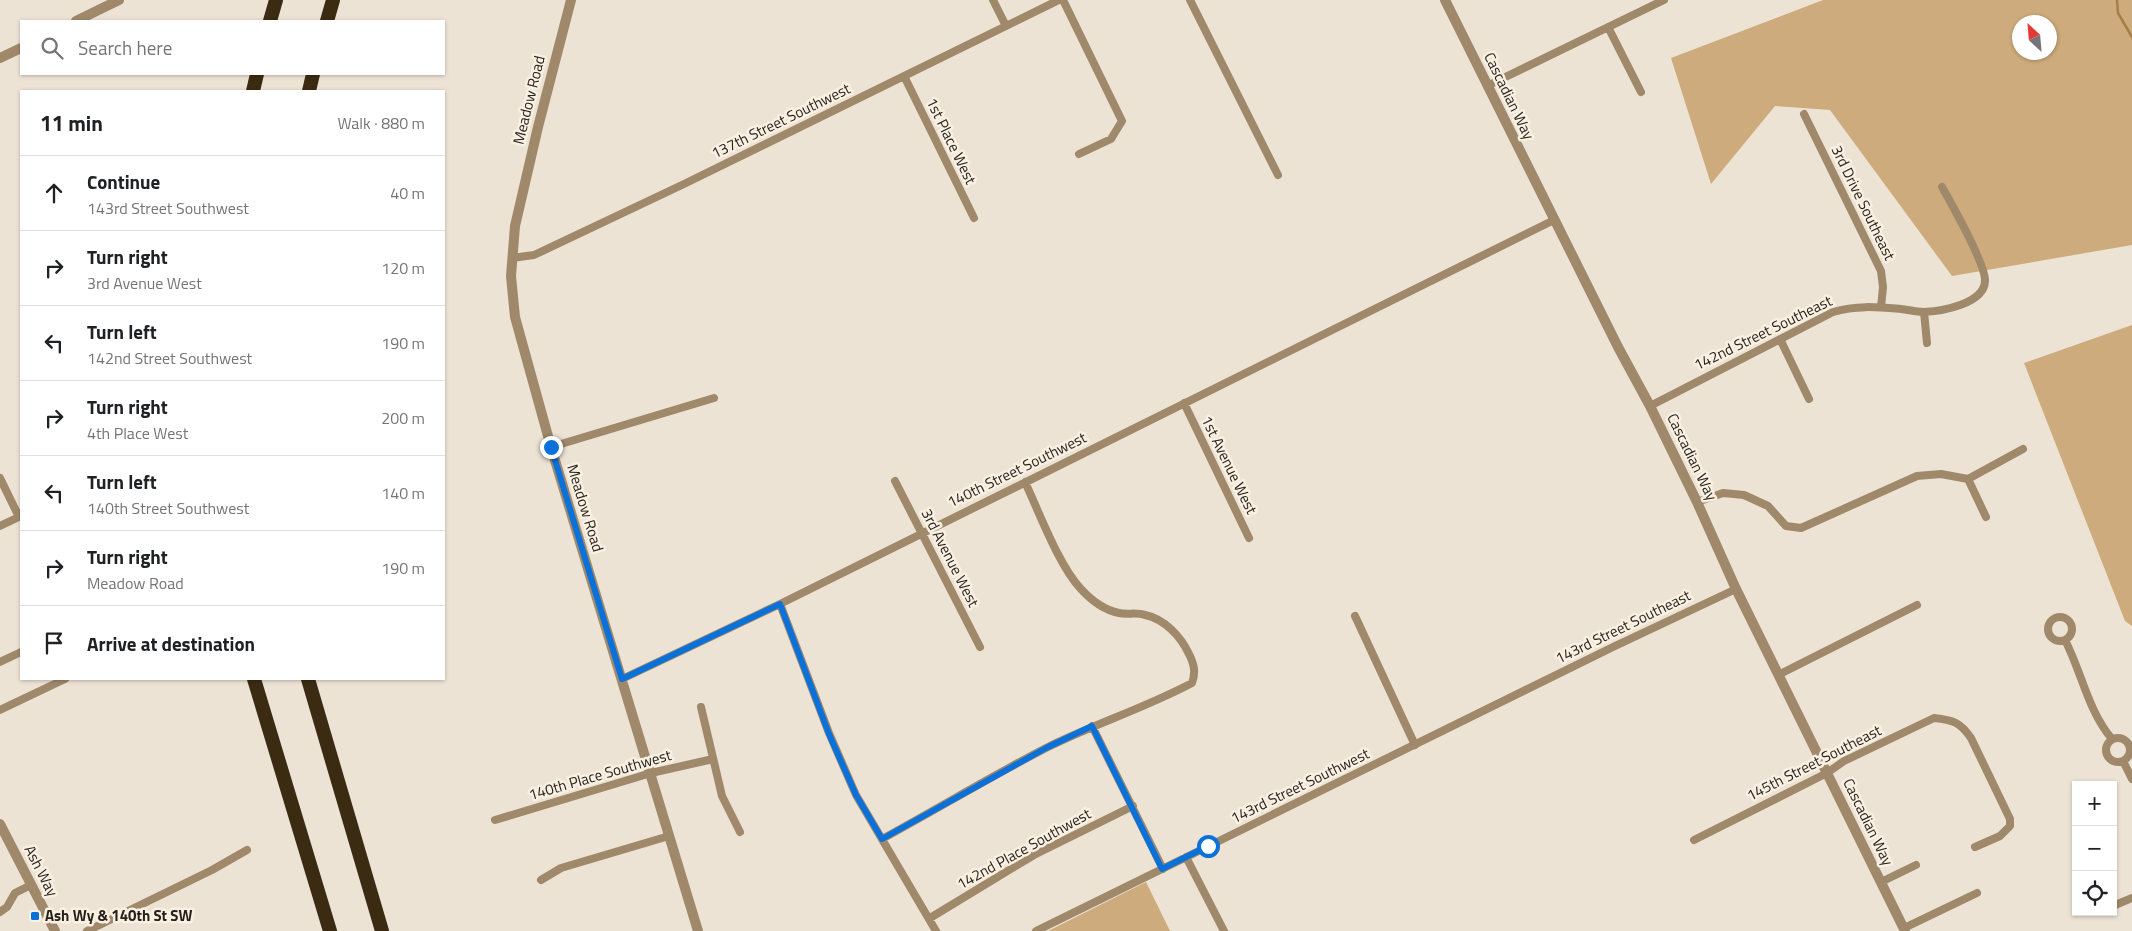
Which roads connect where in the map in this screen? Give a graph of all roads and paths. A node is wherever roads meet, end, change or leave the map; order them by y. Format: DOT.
graph roads {
  1 [pos="119,0"];
  2 [pos="276,0"];
  3 [pos="333,0"];
  4 [pos="571,0"];
  5 [pos="993,0"];
  6 [pos="1059,0"];
  7 [pos="1063,0"];
  8 [pos="1190,0"];
  9 [pos="1445,0"];
  10 [pos="1664,0"];
  11 [pos="78,20"];
  12 [pos="270,20"];
  13 [pos="327,20"];
  14 [pos="1006,26"];
  15 [pos="1608,27"];
  16 [pos="20,48"];
  17 [pos="0,58"];
  18 [pos="257,75"];
  19 [pos="313,75"];
  20 [pos="904,76"];
  21 [pos="1487,86"];
  22 [pos="253,90"];
  23 [pos="309,90"];
  24 [pos="1641,92"];
  25 [pos="1804,114"];
  26 [pos="1079,154"];
  27 [pos="1278,175"];
  28 [pos="1942,187"];
  29 [pos="974,218"];
  30 [pos="1554,220"];
  31 [pos="512,258"];
  32 [pos="1881,307"];
  33 [pos="1924,312"];
  34 [pos="1780,339"];
  35 [pos="1926,343"];
  36 [pos="714,398"];
  37 [pos="1809,399"];
  38 [pos="1184,403"];
  39 [pos="1650,406"];
  40 [pos="551,447"];
  41 [pos="2023,449"];
  42 [pos="0,478"];
  43 [pos="1968,479"];
  44 [pos="895,481"];
  45 [pos="1025,482"];
  46 [pos="1697,502"];
  47 [pos="20,516"];
  48 [pos="1986,517"];
  49 [pos="0,526"];
  50 [pos="922,533"];
  51 [pos="1249,538"];
  52 [pos="1736,589"];
  53 [pos="780,604"];
  54 [pos="1917,605"];
  55 [pos="1355,616"];
  56 [pos="2065,640"];
  57 [pos="980,647"];
  58 [pos="20,652"];
  59 [pos="0,662"];
  60 [pos="1780,674"];
  61 [pos="622,679"];
  62 [pos="63,680"];
  63 [pos="254,680"];
  64 [pos="308,680"];
  65 [pos="1522,692"];
  66 [pos="701,707"];
  67 [pos="0,710"];
  68 [pos="1092,726"];
  69 [pos="2112,740"];
  70 [pos="1416,745"];
  71 [pos="713,759"];
  72 [pos="2123,761"];
  73 [pos="651,773"];
  74 [pos="1827,773"];
  75 [pos="2132,779"];
  76 [pos="1133,806"];
  77 [pos="496,820"];
  78 [pos="0,824"];
  79 [pos="740,832"];
  80 [pos="670,836"];
  81 [pos="882,839"];
  82 [pos="1694,840"];
  83 [pos="1976,847"];
  84 [pos="247,850"];
  85 [pos="1186,857"];
  86 [pos="1916,865"];
  87 [pos="1162,869"];
  88 [pos="541,880"];
  89 [pos="1881,882"];
  90 [pos="31,885"];
  91 [pos="1977,893"];
  92 [pos="2132,898"];
  93 [pos="2117,904"];
  94 [pos="0,912"];
  95 [pos="930,918"];
  96 [pos="1904,930"];
  97 [pos="55,931"];
  98 [pos="87,931"];
  99 [pos="330,931"];
  100 [pos="382,931"];
  101 [pos="698,931"];
  102 [pos="936,931"];
  103 [pos="1036,931"];
  104 [pos="1224,931"];
  1 -- 11 [label="street"];
  2 -- 12 [label="highway"];
  3 -- 13 [label="highway"];
  4 -- 31 [label="street, Meadow Road"];
  5 -- 14 [label="street"];
  6 -- 14 [label="street, 137th Street Southwest"];
  7 -- 26 [label="street"];
  8 -- 27 [label="street"];
  9 -- 21 [label="street, Cascadian Way"];
  10 -- 15 [label="street"];
  14 -- 20 [label="street, 137th Street Southwest"];
  15 -- 21 [label="street"];
  15 -- 24 [label="street"];
  16 -- 17 [label="street"];
  18 -- 22 [label="highway"];
  19 -- 23 [label="highway"];
  20 -- 29 [label="street, 1st Place West"];
  20 -- 31 [label="street, 137th Street Southwest"];
  21 -- 30 [label="street, Cascadian Way"];
  25 -- 32 [label="street, 3rd Drive Southeast"];
  28 -- 33 [label="street, 142nd Street Southeast"];
  30 -- 38 [label="street, 140th Street Southwest"];
  30 -- 39 [label="street, Cascadian Way"];
  31 -- 40 [label="street, Meadow Road"];
  32 -- 33 [label="street, 142nd Street Southeast"];
  32 -- 34 [label="street, 142nd Street Southeast"];
  33 -- 35 [label="street"];
  34 -- 37 [label="street"];
  34 -- 39 [label="street, 142nd Street Southeast"];
  36 -- 40 [label="street"];
  38 -- 45 [label="street, 140th Street Southwest"];
  38 -- 51 [label="street, 1st Avenue West"];
  39 -- 46 [label="street, Cascadian Way"];
  40 -- 61 [label="street, Meadow Road"];
  41 -- 43 [label="street"];
  42 -- 47 [label="street"];
  43 -- 46 [label="street"];
  43 -- 48 [label="street"];
  44 -- 50 [label="street, 3rd Avenue West"];
  45 -- 50 [label="street, 140th Street Southwest"];
  45 -- 68 [label="street"];
  46 -- 52 [label="street, Cascadian Way"];
  47 -- 49 [label="street"];
  50 -- 53 [label="street, 140th Street Southwest"];
  50 -- 57 [label="street, 3rd Avenue West"];
  52 -- 60 [label="street, Cascadian Way"];
  52 -- 65 [label="street, 143rd Street Southeast"];
  53 -- 61 [label="street, 140th Street Southwest"];
  53 -- 81 [label="street"];
  54 -- 60 [label="street"];
  55 -- 70 [label="street"];
  56 -- 69 [label="street"];
  58 -- 59 [label="street"];
  60 -- 74 [label="street, Cascadian Way"];
  61 -- 73 [label="street, Meadow Road"];
  62 -- 67 [label="street"];
  63 -- 99 [label="highway"];
  64 -- 100 [label="highway"];
  65 -- 70 [label="street, 143rd Street Southwest"];
  66 -- 71 [label="street"];
  68 -- 76 [label="street"];
  68 -- 81 [label="street"];
  69 -- 72 [label="street"];
  69 -- 72 [label="street"];
  70 -- 85 [label="street, 143rd Street Southwest"];
  71 -- 73 [label="street, 140th Place Southwest"];
  71 -- 79 [label="street"];
  72 -- 75 [label="street"];
  73 -- 77 [label="street, 140th Place Southwest"];
  73 -- 80 [label="street, Meadow Road"];
  74 -- 82 [label="street, 145th Street Southeast"];
  74 -- 83 [label="street, 145th Street Southeast"];
  74 -- 89 [label="street, Cascadian Way"];
  76 -- 87 [label="street"];
  76 -- 95 [label="street, 142nd Place Southwest"];
  78 -- 90 [label="street, Ash Way"];
  80 -- 88 [label="street"];
  80 -- 101 [label="street, Meadow Road"];
  81 -- 95 [label="street"];
  84 -- 98 [label="street"];
  85 -- 87 [label="street, 143rd Street Southwest"];
  85 -- 104 [label="street"];
  86 -- 89 [label="street"];
  87 -- 103 [label="street, 143rd Street Southwest"];
  89 -- 96 [label="street, Cascadian Way"];
  90 -- 94 [label="street"];
  90 -- 97 [label="street, Ash Way"];
  91 -- 96 [label="street"];
  92 -- 93 [label="street"];
  95 -- 102 [label="street"];
}
